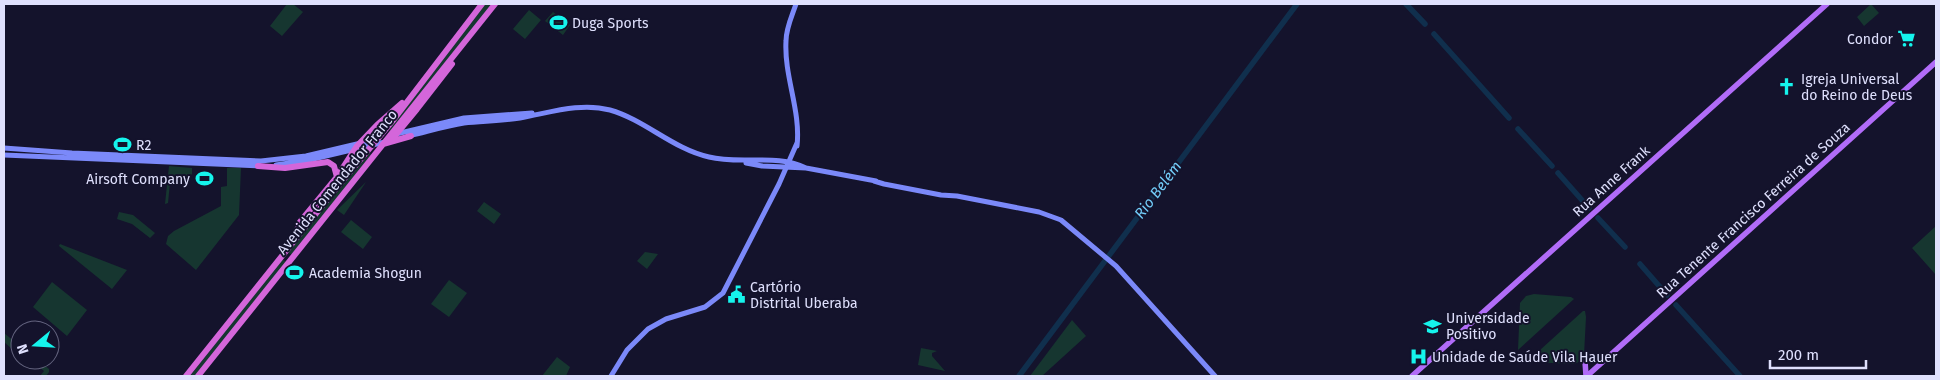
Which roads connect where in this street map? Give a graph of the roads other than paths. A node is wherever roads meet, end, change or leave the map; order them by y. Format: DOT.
graph roads {
  1 [pos="482,4"];
  2 [pos="495,4"];
  3 [pos="796,4"];
  4 [pos="1827,4"];
  5 [pos="1936,62"];
  6 [pos="413,94"];
  7 [pos="411,136"];
  8 [pos="383,144"];
  9 [pos="4,148"];
  10 [pos="333,152"];
  11 [pos="72,153"];
  12 [pos="4,155"];
  13 [pos="74,159"];
  14 [pos="789,164"];
  15 [pos="258,166"];
  16 [pos="337,176"];
  17 [pos="293,242"];
  18 [pos="1585,362"];
  19 [pos="186,376"];
  20 [pos="198,376"];
  21 [pos="611,376"];
  22 [pos="1215,376"];
  23 [pos="1412,376"];
  24 [pos="1586,376"];
  1 -- 6 [label="highway, Avenida Comendador Franco"];
  2 -- 8 [label="highway, Avenida Comendador Franco"];
  3 -- 14 [label="main road"];
  4 -- 23 [label="main road, Rua Anne Frank"];
  5 -- 24 [label="main road, Rua Tenente Francisco Ferreira de Souza"];
  6 -- 16 [label="highway"];
  6 -- 17 [label="highway, Avenida Comendador Franco"];
  7 -- 8 [label="highway"];
  8 -- 20 [label="highway, Avenida Comendador Franco"];
  9 -- 11 [label="main road"];
  10 -- 11 [label="main road"];
  10 -- 14 [label="main road"];
  10 -- 15 [label="main road"];
  11 -- 13 [label="main road"];
  12 -- 13 [label="main road"];
  13 -- 15 [label="main road"];
  14 -- 21 [label="main road"];
  14 -- 22 [label="main road"];
  15 -- 16 [label="highway"];
  16 -- 17 [label="highway"];
  17 -- 19 [label="highway, Avenida Comendador Franco"];
  18 -- 24 [label="main road"];
}
